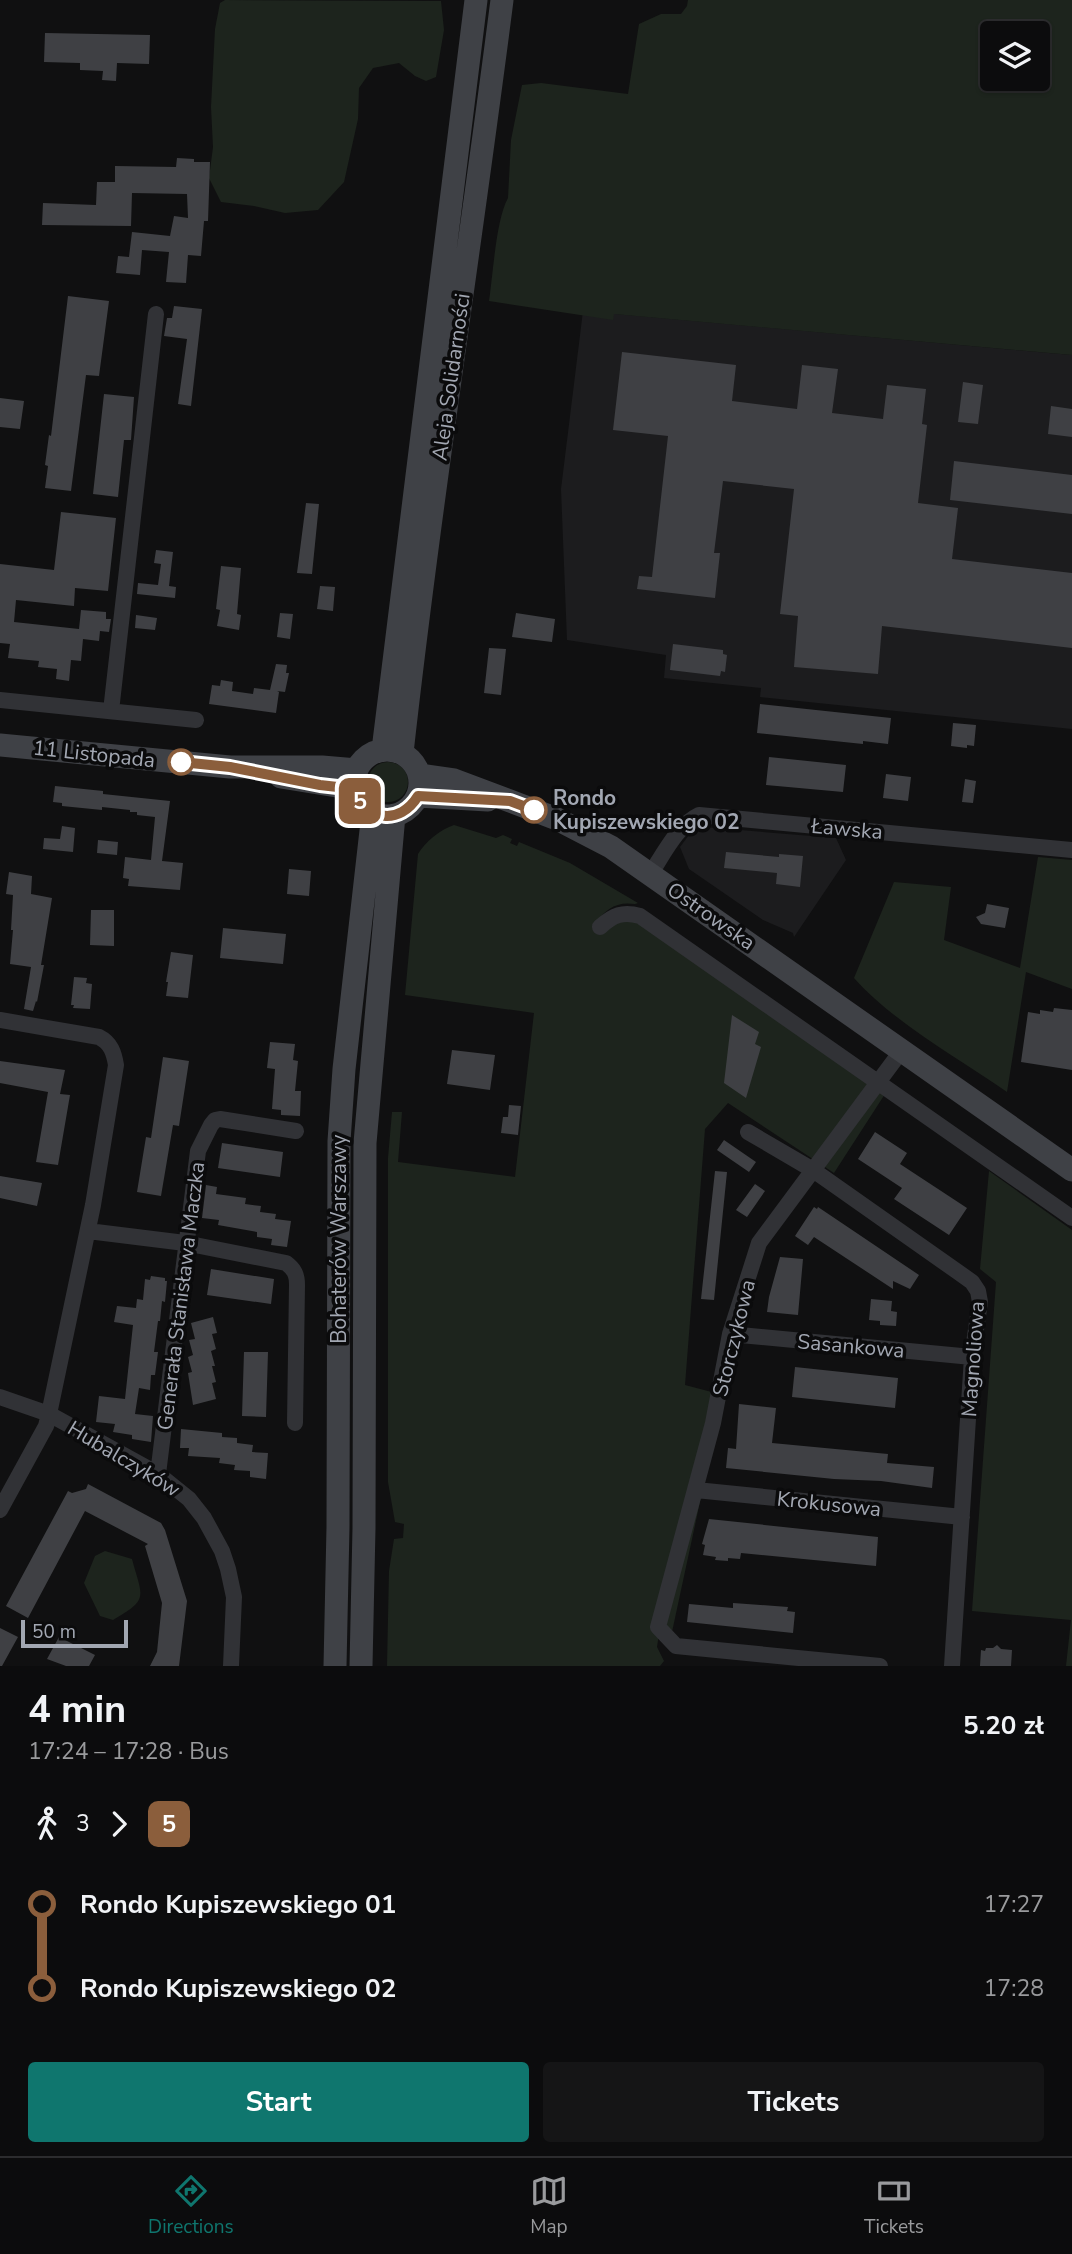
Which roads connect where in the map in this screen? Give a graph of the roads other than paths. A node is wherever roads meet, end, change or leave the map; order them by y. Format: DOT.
graph roads {
  1 [pos="476,0"];
  2 [pos="502,0"];
  3 [pos="156,314"];
  4 [pos="0,700"];
  5 [pos="111,711"];
  6 [pos="197,720"];
  7 [pos="0,745"];
  8 [pos="392,752"];
  9 [pos="356,779"];
  10 [pos="419,785"];
  11 [pos="383,814"];
  12 [pos="1072,850"];
  13 [pos="651,873"];
  14 [pos="600,928"];
  15 [pos="0,1020"];
  16 [pos="902,1050"];
  17 [pos="878,1082"];
  18 [pos="296,1131"];
  19 [pos="748,1132"];
  20 [pos="813,1170"];
  21 [pos="1072,1170"];
  22 [pos="1072,1218"];
  23 [pos="88,1231"];
  24 [pos="185,1243"];
  25 [pos="730,1334"];
  26 [pos="972,1357"];
  27 [pos="0,1397"];
  28 [pos="49,1414"];
  29 [pos="295,1423"];
  30 [pos="158,1475"];
  31 [pos="696,1490"];
  32 [pos="0,1510"];
  33 [pos="962,1517"];
  34 [pos="231,1666"];
  35 [pos="335,1666"];
  36 [pos="361,1666"];
  37 [pos="880,1666"];
  38 [pos="952,1666"];
  1 -- 8 [label="main road, Aleja Solidarności"];
  2 -- 8 [label="main road, Aleja Solidarności"];
  3 -- 5 [label="street"];
  4 -- 5 [label="street"];
  5 -- 6 [label="street"];
  7 -- 9 [label="main road, 11 Listopada"];
  8 -- 9 [label="main road"];
  8 -- 10 [label="main road"];
  9 -- 11 [label="main road"];
  10 -- 11 [label="main road"];
  10 -- 13 [label="main road, Ostrowska"];
  11 -- 35 [label="main road, Bohaterów Warszawy"];
  11 -- 36 [label="main road, Bohaterów Warszawy"];
  12 -- 13 [label="street, Ławska"];
  13 -- 16 [label="main road, Ostrowska"];
  14 -- 17 [label="street, Ostrowska"];
  15 -- 23 [label="street"];
  16 -- 17 [label="street"];
  16 -- 21 [label="main road, Ostrowska"];
  17 -- 20 [label="street, Storczykowa"];
  17 -- 22 [label="street, Ostrowska"];
  18 -- 24 [label="street, Generała Stanisława Maczka"];
  19 -- 20 [label="street, Magnoliowa"];
  20 -- 25 [label="street, Storczykowa"];
  20 -- 26 [label="street, Magnoliowa"];
  23 -- 24 [label="street"];
  23 -- 28 [label="street"];
  24 -- 29 [label="street"];
  24 -- 30 [label="street, Generała Stanisława Maczka"];
  25 -- 26 [label="street, Sasankowa"];
  25 -- 31 [label="street, Storczykowa"];
  26 -- 33 [label="street, Magnoliowa"];
  27 -- 28 [label="street, Hubalczyków"];
  28 -- 30 [label="street, Hubalczyków"];
  28 -- 32 [label="street"];
  30 -- 34 [label="street, Hubalczyków"];
  31 -- 33 [label="street, Krokusowa"];
  31 -- 37 [label="street, Storczykowa"];
  33 -- 38 [label="street, Magnoliowa"];
}
